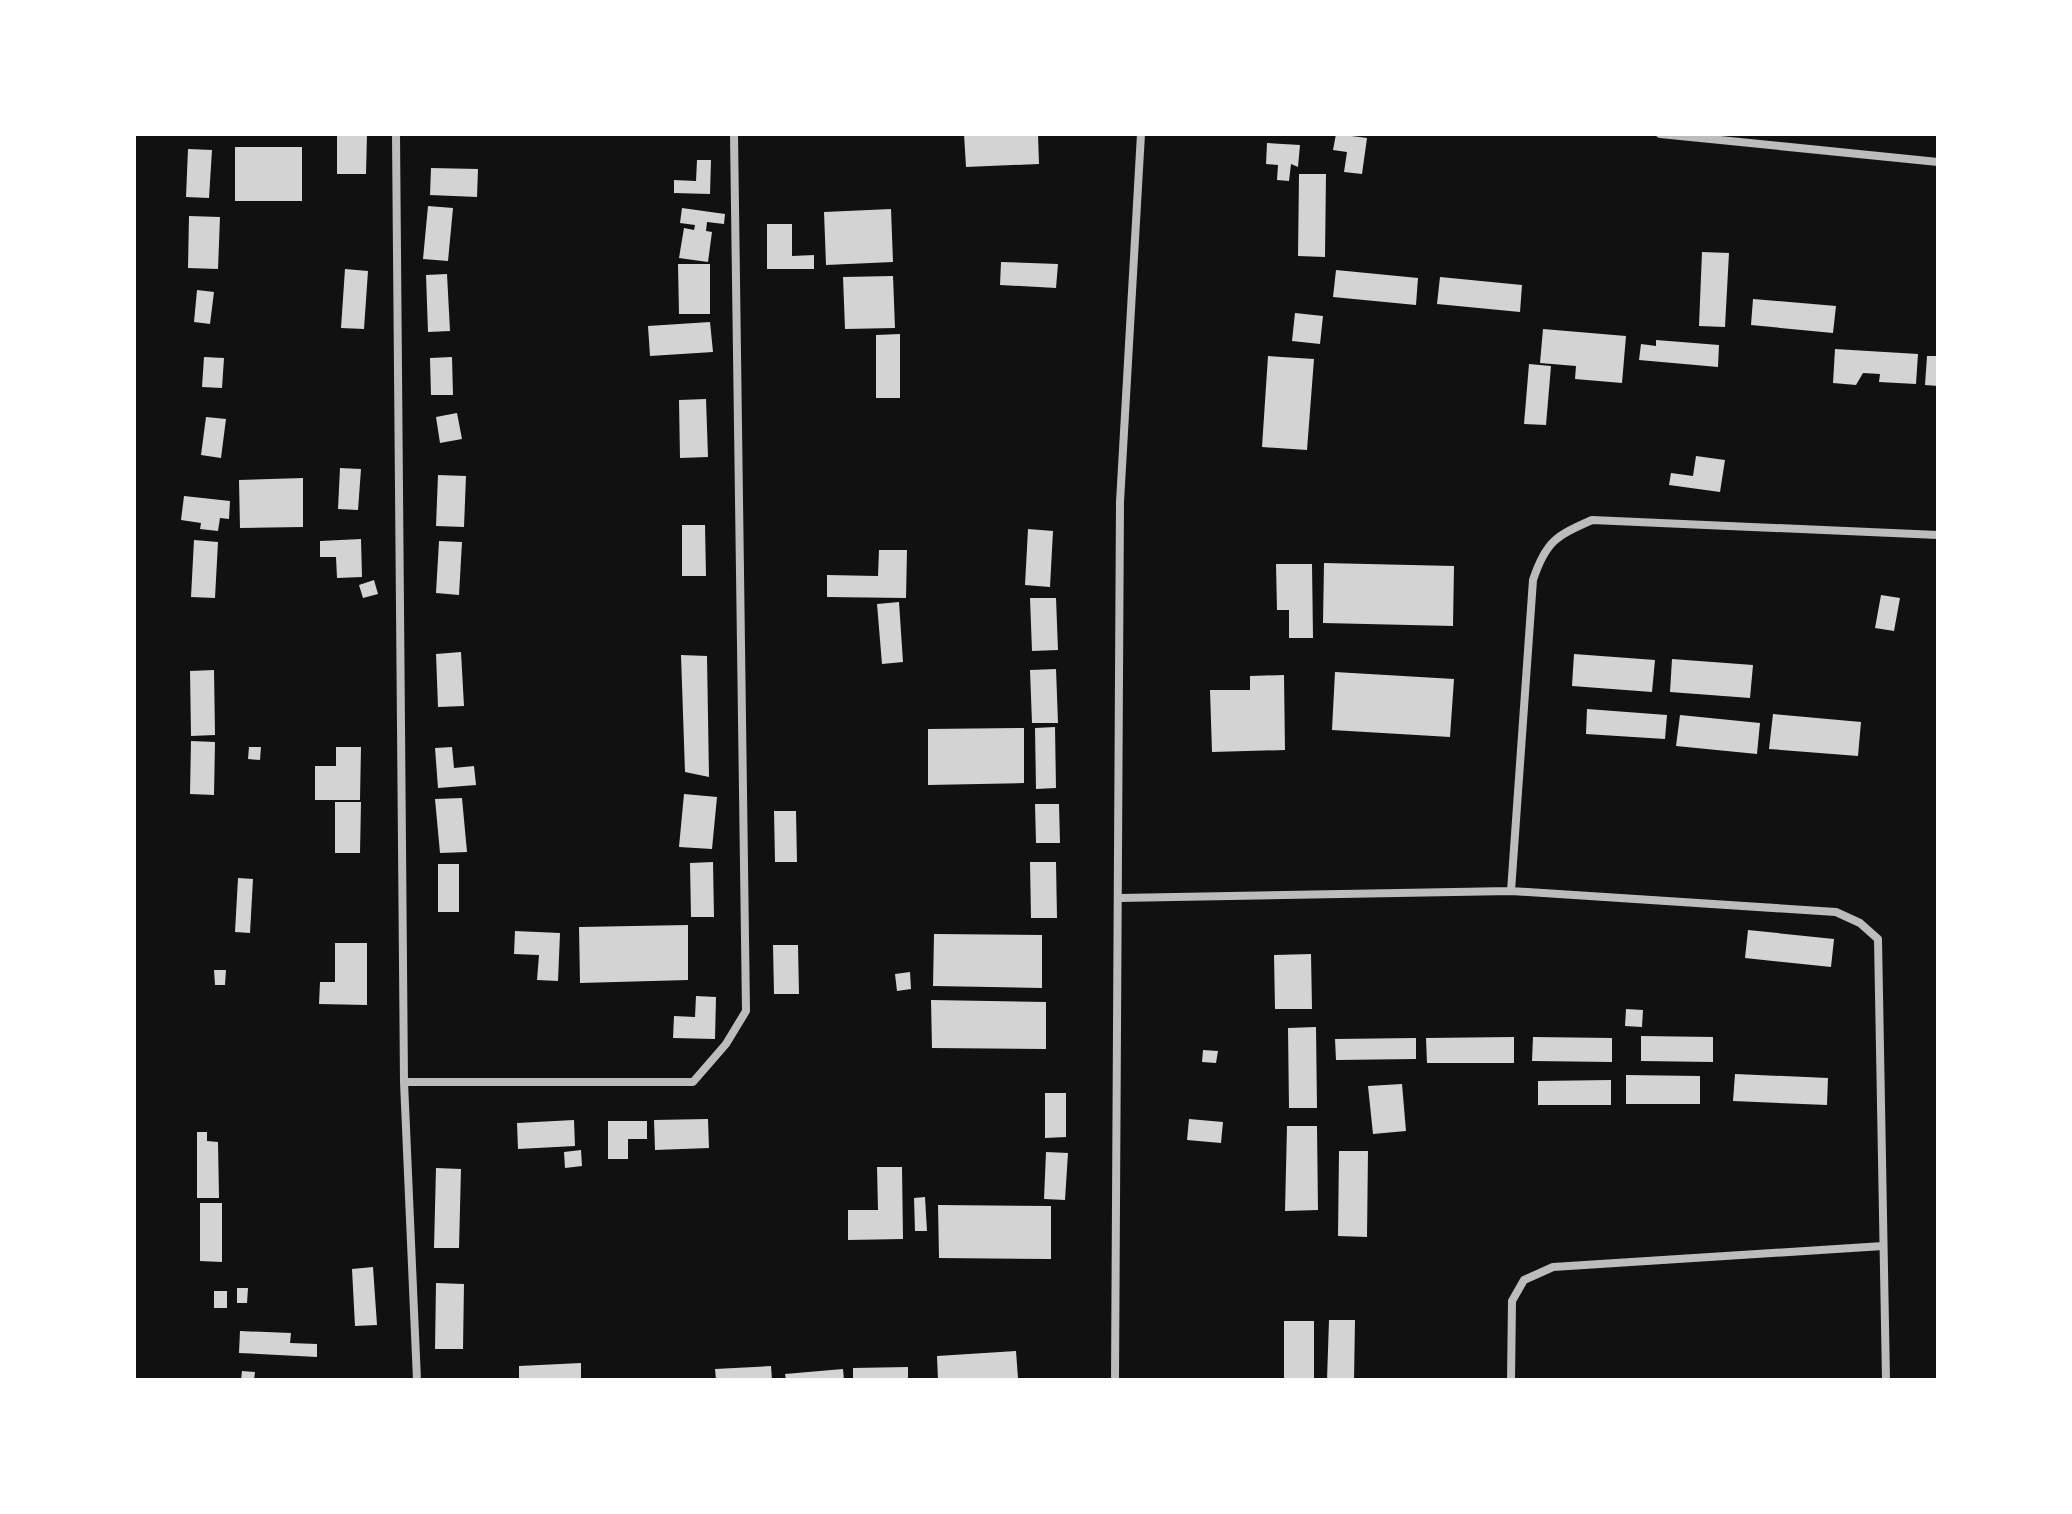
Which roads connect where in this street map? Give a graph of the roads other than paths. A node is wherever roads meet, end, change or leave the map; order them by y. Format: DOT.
graph roads {
  1 [pos="396,134"];
  2 [pos="734,134"];
  3 [pos="1141,134"];
  4 [pos="1660,134"];
  5 [pos="1938,162"];
  6 [pos="1938,535"];
  7 [pos="1511,891"];
  8 [pos="1119,898"];
  9 [pos="404,1082"];
  10 [pos="1883,1246"];
  11 [pos="417,1380"];
  12 [pos="1115,1380"];
  13 [pos="1511,1380"];
  14 [pos="1886,1380"];
  1 -- 9 [label="street"];
  2 -- 9 [label="street"];
  3 -- 8 [label="street"];
  4 -- 5 [label="street"];
  6 -- 7 [label="street"];
  7 -- 8 [label="street"];
  7 -- 10 [label="street"];
  8 -- 12 [label="street"];
  9 -- 11 [label="street"];
  10 -- 13 [label="street"];
  10 -- 14 [label="street"];
}
